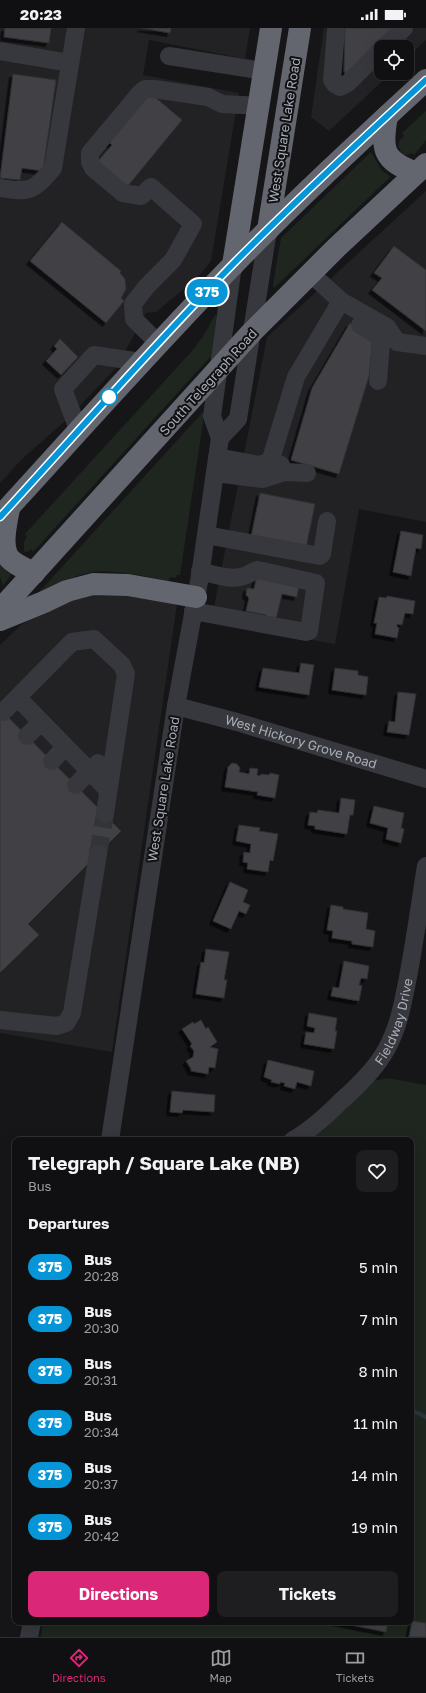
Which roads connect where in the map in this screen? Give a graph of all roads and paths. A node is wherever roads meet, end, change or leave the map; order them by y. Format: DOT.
graph roads {
  1 [pos="76,28"];
  2 [pos="271,28"];
  3 [pos="300,28"];
  4 [pos="404,28"];
  5 [pos="336,31"];
  6 [pos="391,40"];
  7 [pos="0,51"];
  8 [pos="169,56"];
  9 [pos="374,57"];
  10 [pos="70,63"];
  11 [pos="264,72"];
  12 [pos="426,80"];
  13 [pos="258,106"];
  14 [pos="387,116"];
  15 [pos="421,169"];
  16 [pos="0,188"];
  17 [pos="268,230"];
  18 [pos="233,265"];
  19 [pos="310,273"];
  20 [pos="338,306"];
  21 [pos="252,332"];
  22 [pos="397,342"];
  23 [pos="159,344"];
  24 [pos="426,346"];
  25 [pos="141,362"];
  26 [pos="218,370"];
  27 [pos="79,432"];
  28 [pos="220,438"];
  29 [pos="270,462"];
  30 [pos="216,465"];
  31 [pos="4,513"];
  32 [pos="327,522"];
  33 [pos="206,535"];
  34 [pos="200,571"];
  35 [pos="34,573"];
  36 [pos="194,604"];
  37 [pos="0,610"];
  38 [pos="0,620"];
  39 [pos="18,698"];
  40 [pos="176,706"];
  41 [pos="3,712"];
  42 [pos="41,722"];
  43 [pos="27,736"];
  44 [pos="66,747"];
  45 [pos="115,747"];
  46 [pos="52,761"];
  47 [pos="90,771"];
  48 [pos="426,779"];
  49 [pos="76,785"];
  50 [pos="108,790"];
  51 [pos="105,814"];
  52 [pos="98,854"];
  53 [pos="426,866"];
  54 [pos="0,1020"];
  55 [pos="110,1137"];
  56 [pos="298,1137"];
  57 [pos="31,1625"];
  58 [pos="29,1637"];
  1 -- 10 [label="street"];
  2 -- 11 [label="highway, West Square Lake Road"];
  3 -- 17 [label="highway, West Square Lake Road"];
  4 -- 6 [label="street"];
  5 -- 9 [label="street"];
  7 -- 10 [label="street"];
  8 -- 11 [label="street"];
  10 -- 16 [label="street"];
  11 -- 13 [label="highway, West Square Lake Road"];
  12 -- 14 [label="highway"];
  13 -- 18 [label="highway, West Square Lake Road"];
  13 -- 23 [label="street"];
  14 -- 15 [label="highway"];
  14 -- 17 [label="highway"];
  15 -- 19 [label="highway, South Telegraph Road"];
  17 -- 18 [label="highway"];
  17 -- 21 [label="street, West Square Lake Road"];
  18 -- 23 [label="highway"];
  18 -- 26 [label="street, West Square Lake Road"];
  19 -- 20 [label="street"];
  19 -- 21 [label="highway, South Telegraph Road"];
  20 -- 22 [label="street"];
  20 -- 22 [label="street"];
  20 -- 29 [label="street"];
  21 -- 26 [label="highway, South Telegraph Road"];
  21 -- 28 [label="street, West Square Lake Road"];
  22 -- 24 [label="street"];
  23 -- 25 [label="highway"];
  25 -- 27 [label="highway"];
  25 -- 27 [label="street"];
  26 -- 28 [label="street, West Square Lake Road"];
  26 -- 35 [label="highway, South Telegraph Road"];
  27 -- 31 [label="highway"];
  28 -- 30 [label="street, West Square Lake Road"];
  29 -- 30 [label="street"];
  29 -- 30 [label="street"];
  30 -- 33 [label="street, West Square Lake Road"];
  31 -- 35 [label="highway"];
  32 -- 33 [label="street"];
  33 -- 34 [label="street, West Square Lake Road"];
  34 -- 36 [label="street, West Square Lake Road"];
  34 -- 36 [label="street"];
  35 -- 37 [label="highway, South Telegraph Road"];
  36 -- 38 [label="highway"];
  36 -- 40 [label="street, West Square Lake Road"];
  39 -- 41 [label="street"];
  39 -- 42 [label="street"];
  39 -- 45 [label="street"];
  40 -- 48 [label="street, West Hickory Grove Road"];
  40 -- 55 [label="street, West Square Lake Road"];
  42 -- 43 [label="street"];
  42 -- 44 [label="street"];
  44 -- 46 [label="street"];
  44 -- 47 [label="street"];
  45 -- 47 [label="street"];
  45 -- 50 [label="street"];
  47 -- 49 [label="street"];
  47 -- 50 [label="street"];
  50 -- 51 [label="street"];
  52 -- 54 [label="street"];
  53 -- 56 [label="street, Fieldway Drive"];
  57 -- 58 [label="street"];
}
